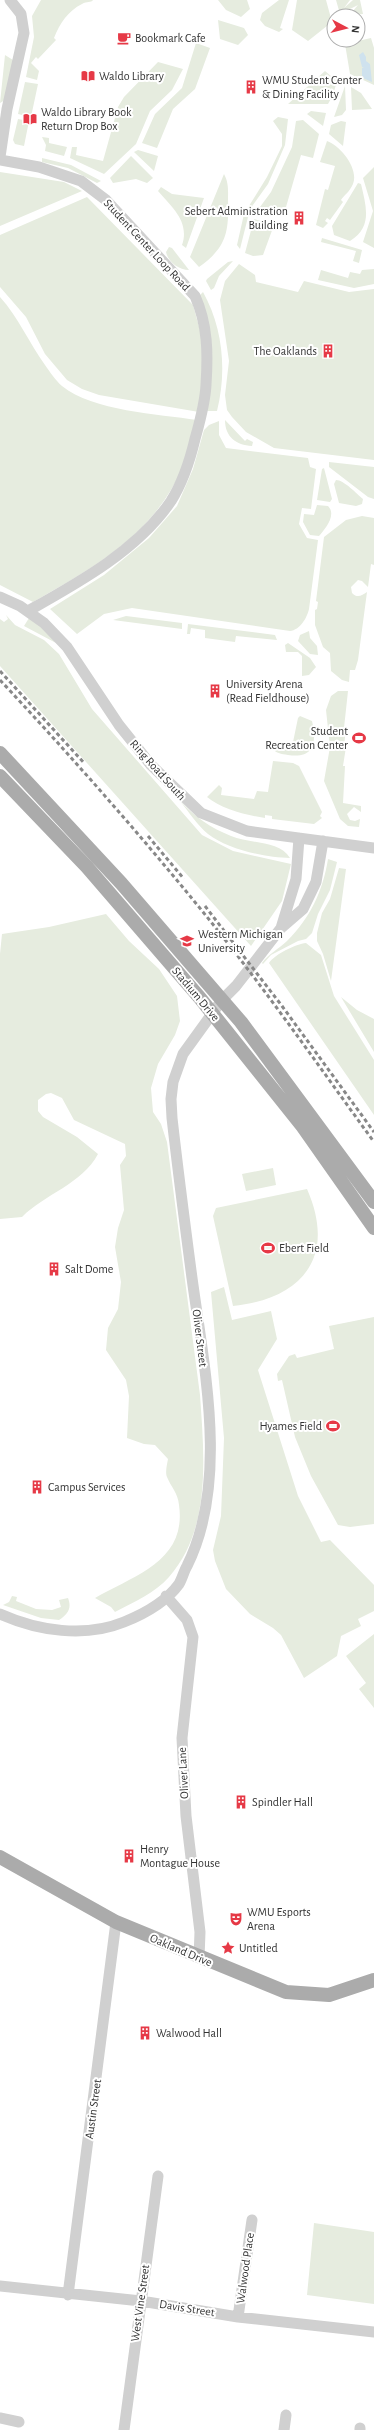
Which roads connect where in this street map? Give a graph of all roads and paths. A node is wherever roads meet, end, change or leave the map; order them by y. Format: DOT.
graph roads {
  1 [pos="10,0"];
  2 [pos="0,159"];
  3 [pos="0,596"];
  4 [pos="28,612"];
  5 [pos="0,753"];
  6 [pos="0,776"];
  7 [pos="299,838"];
  8 [pos="323,841"];
  9 [pos="374,848"];
  10 [pos="281,928"];
  11 [pos="222,1000"];
  12 [pos="211,1012"];
  13 [pos="374,1202"];
  14 [pos="374,1228"];
  15 [pos="166,1596"];
  16 [pos="0,1614"];
  17 [pos="0,1856"];
  18 [pos="116,1922"];
  19 [pos="200,1958"];
  20 [pos="374,1980"];
  21 [pos="158,2176"];
  22 [pos="252,2220"];
  23 [pos="0,2286"];
  24 [pos="68,2295"];
  25 [pos="141,2301"];
  26 [pos="238,2317"];
  27 [pos="374,2332"];
  28 [pos="286,2415"];
  29 [pos="0,2418"];
  30 [pos="19,2422"];
  31 [pos="124,2430"];
  32 [pos="284,2430"];
  1 -- 2 [label="street"];
  2 -- 4 [label="street, Student Center Loop Road"];
  3 -- 4 [label="street, Ring Road South"];
  4 -- 7 [label="street, Ring Road South"];
  5 -- 11 [label="main road, Stadium Drive"];
  6 -- 12 [label="main road, Stadium Drive"];
  7 -- 8 [label="street, Ring Road South"];
  7 -- 10 [label="street, Oliver Street"];
  8 -- 9 [label="street, Ring Road South"];
  8 -- 10 [label="street, Oliver Street"];
  10 -- 11 [label="street, Oliver Street"];
  11 -- 12 [label="street, Oliver Street"];
  11 -- 13 [label="main road, Stadium Drive"];
  12 -- 14 [label="main road, Stadium Drive"];
  12 -- 15 [label="street, Oliver Street"];
  15 -- 16 [label="street, Oliver Street"];
  15 -- 19 [label="street, Oliver Lane"];
  17 -- 18 [label="main road, Oakland Drive"];
  18 -- 19 [label="main road, Oakland Drive"];
  18 -- 24 [label="street, Austin Street"];
  19 -- 20 [label="main road, Oakland Drive"];
  21 -- 25 [label="street, West Vine Street"];
  22 -- 26 [label="street, Walwood Place"];
  23 -- 24 [label="street, Davis Street"];
  24 -- 25 [label="street, Davis Street"];
  25 -- 26 [label="street, Davis Street"];
  25 -- 31 [label="street, West Vine Street"];
  26 -- 27 [label="street, Davis Street"];
  28 -- 32 [label="street"];
  29 -- 30 [label="street"];
}
